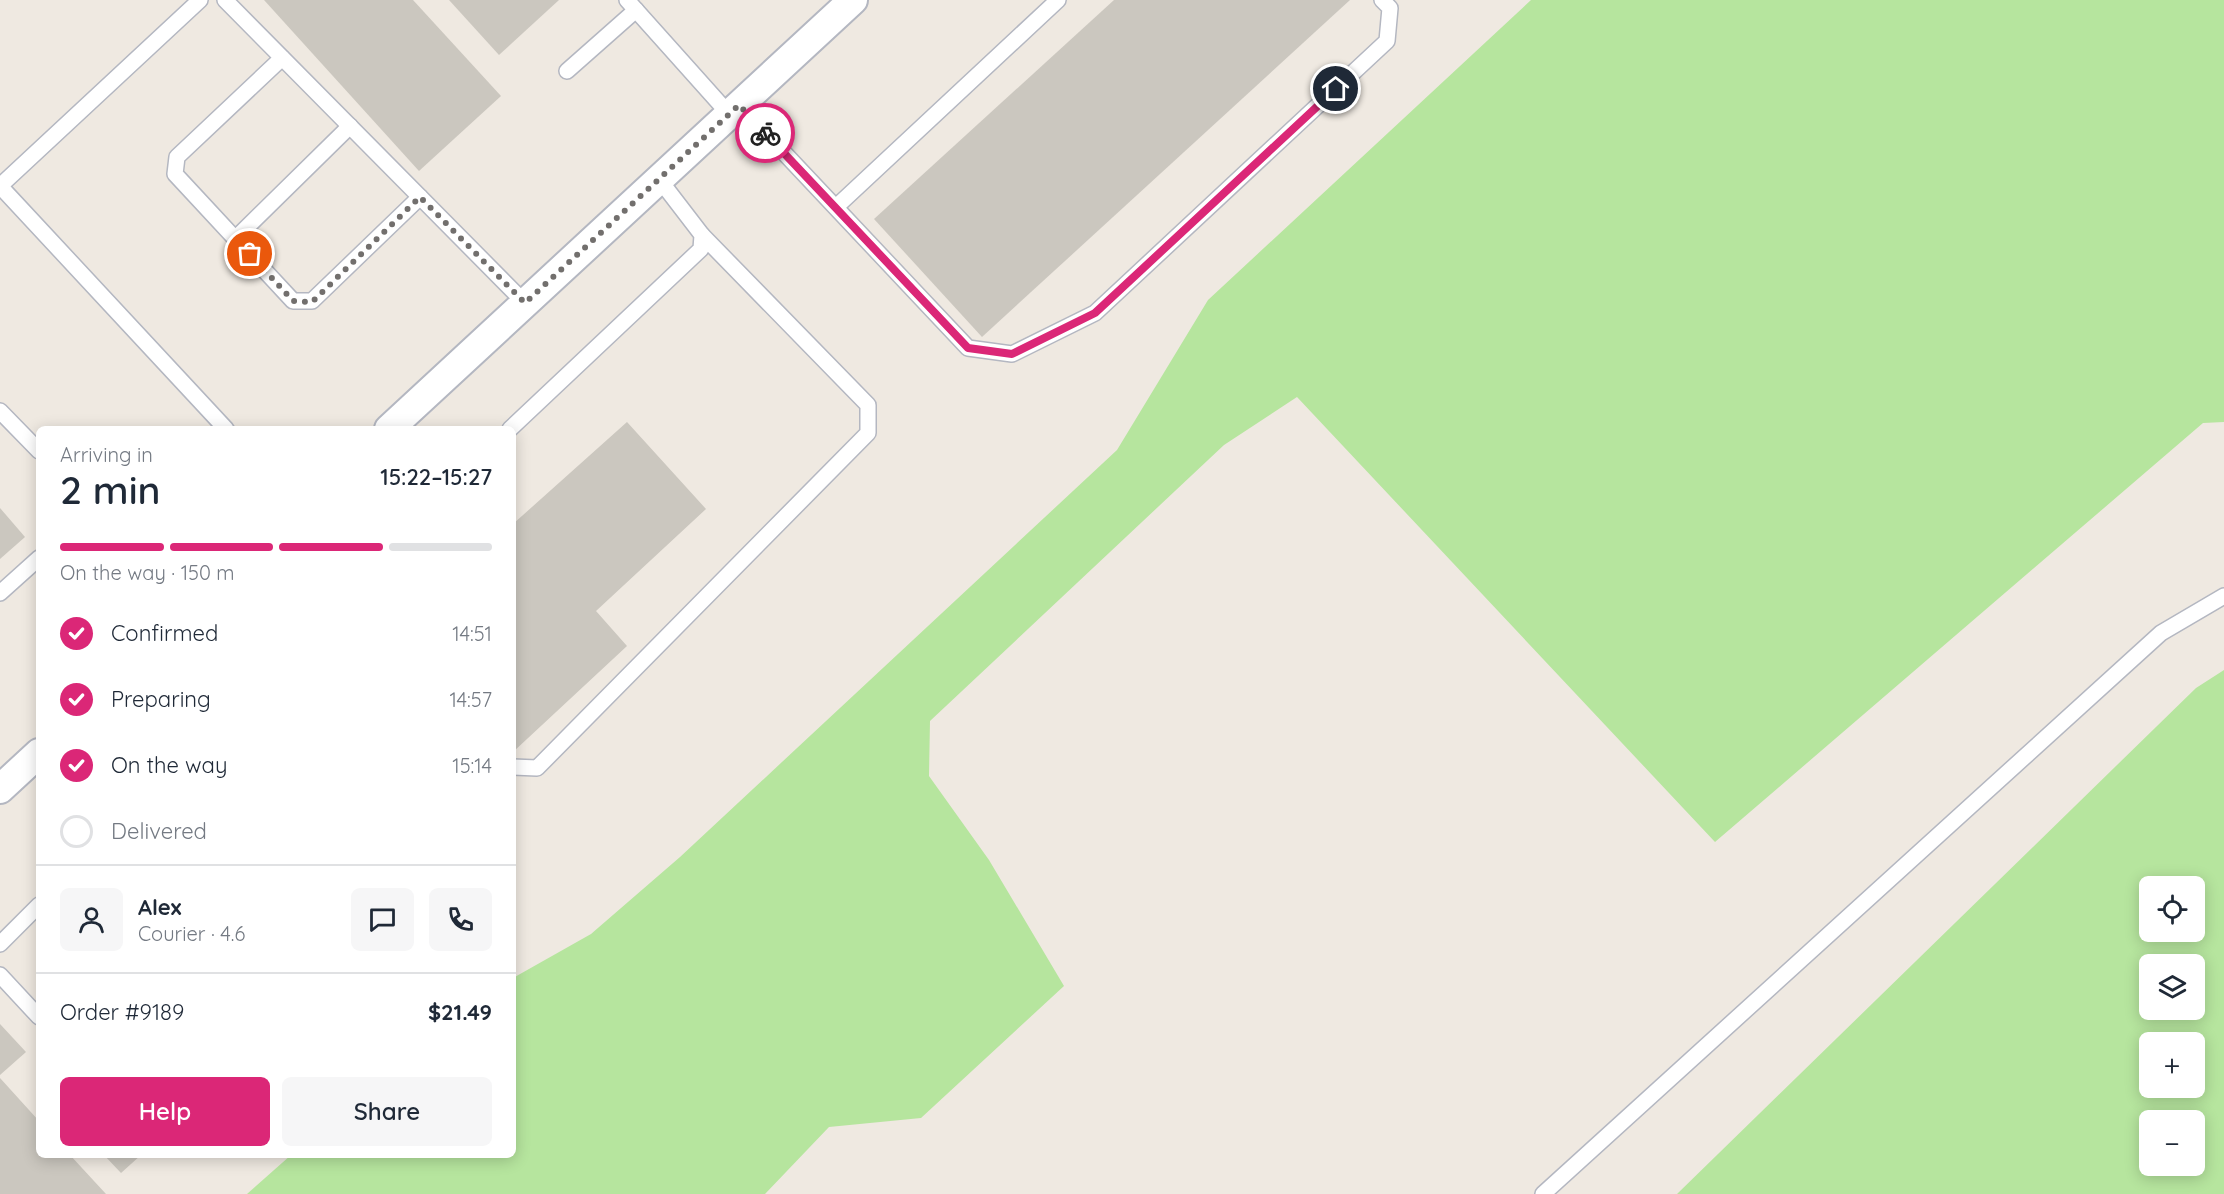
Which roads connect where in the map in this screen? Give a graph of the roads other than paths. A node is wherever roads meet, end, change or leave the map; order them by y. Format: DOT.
graph roads {
  1 [pos="200,0"];
  2 [pos="225,0"];
  3 [pos="853,0"];
  4 [pos="1058,0"];
  5 [pos="1382,0"];
  6 [pos="632,5"];
  7 [pos="282,58"];
  8 [pos="567,71"];
  9 [pos="734,110"];
  10 [pos="350,126"];
  11 [pos="659,179"];
  12 [pos="420,197"];
  13 [pos="836,207"];
  14 [pos="702,235"];
  15 [pos="235,239"];
  16 [pos="525,303"];
  17 [pos="0,411"];
  18 [pos="223,426"];
  19 [pos="392,426"];
  20 [pos="513,426"];
  21 [pos="36,448"];
  22 [pos="36,561"];
  23 [pos="0,593"];
  24 [pos="2224,596"];
  25 [pos="36,756"];
  26 [pos="516,767"];
  27 [pos="0,789"];
  28 [pos="36,908"];
  29 [pos="0,944"];
  30 [pos="0,975"];
  31 [pos="36,1014"];
  32 [pos="1543,1194"];
  1 -- 18 [label="lane"];
  2 -- 7 [label="lane"];
  3 -- 9 [label="street"];
  4 -- 13 [label="lane"];
  5 -- 13 [label="lane"];
  6 -- 8 [label="lane"];
  6 -- 9 [label="lane"];
  7 -- 10 [label="lane"];
  7 -- 15 [label="lane"];
  9 -- 11 [label="street"];
  9 -- 13 [label="lane"];
  10 -- 12 [label="lane"];
  10 -- 15 [label="lane"];
  11 -- 14 [label="lane"];
  11 -- 16 [label="street"];
  12 -- 15 [label="lane"];
  12 -- 16 [label="lane"];
  14 -- 20 [label="lane"];
  14 -- 26 [label="lane"];
  16 -- 19 [label="street"];
  17 -- 21 [label="lane"];
  22 -- 23 [label="lane"];
  24 -- 32 [label="lane"];
  25 -- 27 [label="street"];
  28 -- 29 [label="lane"];
  30 -- 31 [label="lane"];
}
